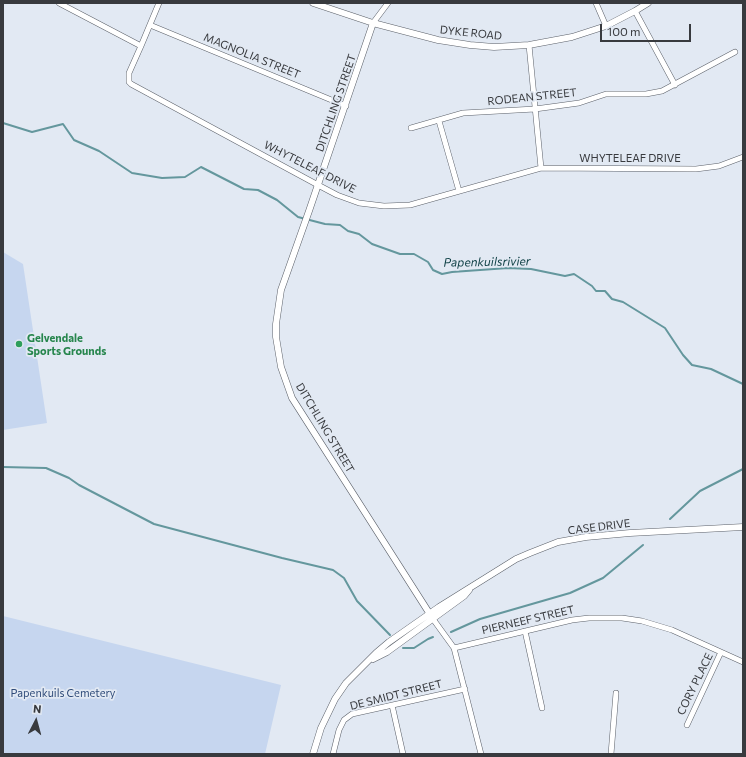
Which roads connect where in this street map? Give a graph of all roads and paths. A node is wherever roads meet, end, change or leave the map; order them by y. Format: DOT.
graph roads {
  1 [pos="59,3"];
  2 [pos="159,3"];
  3 [pos="313,3"];
  4 [pos="388,3"];
  5 [pos="596,3"];
  6 [pos="648,3"];
  7 [pos="636,11"];
  8 [pos="373,23"];
  9 [pos="150,25"];
  10 [pos="606,26"];
  11 [pos="529,45"];
  12 [pos="141,46"];
  13 [pos="735,52"];
  14 [pos="674,85"];
  15 [pos="346,106"];
  16 [pos="535,109"];
  17 [pos="439,121"];
  18 [pos="411,128"];
  19 [pos="743,157"];
  20 [pos="541,168"];
  21 [pos="318,185"];
  22 [pos="459,191"];
  23 [pos="743,527"];
  24 [pos="432,616"];
  25 [pos="525,631"];
  26 [pos="454,648"];
  27 [pos="721,652"];
  28 [pos="743,662"];
  29 [pos="465,689"];
  30 [pos="616,693"];
  31 [pos="392,705"];
  32 [pos="542,708"];
  33 [pos="687,725"];
  34 [pos="313,754"];
  35 [pos="333,754"];
  36 [pos="403,754"];
  37 [pos="481,754"];
  38 [pos="611,754"];
  1 -- 12 [label="street"];
  2 -- 9 [label="street, WHYTELEAF DRIVE"];
  3 -- 8 [label="street, DYKE ROAD"];
  4 -- 8 [label="street"];
  5 -- 10 [label="street"];
  6 -- 7 [label="street, DYKE ROAD"];
  7 -- 10 [label="street, DYKE ROAD"];
  7 -- 14 [label="street"];
  8 -- 11 [label="street, DYKE ROAD"];
  8 -- 15 [label="street, DITCHLING STREET"];
  9 -- 12 [label="street, WHYTELEAF DRIVE"];
  9 -- 15 [label="street, MAGNOLIA STREET"];
  10 -- 11 [label="street, DYKE ROAD"];
  11 -- 16 [label="street"];
  12 -- 21 [label="street, WHYTELEAF DRIVE"];
  13 -- 14 [label="street, RODEAN STREET"];
  14 -- 16 [label="street, RODEAN STREET"];
  15 -- 21 [label="street, DITCHLING STREET"];
  16 -- 17 [label="street, RODEAN STREET"];
  16 -- 20 [label="street"];
  17 -- 18 [label="street, RODEAN STREET"];
  17 -- 22 [label="street"];
  19 -- 20 [label="street, WHYTELEAF DRIVE"];
  20 -- 22 [label="street, WHYTELEAF DRIVE"];
  21 -- 22 [label="street, WHYTELEAF DRIVE"];
  21 -- 24 [label="street, DITCHLING STREET"];
  23 -- 24 [label="street, CASE DRIVE"];
  24 -- 26 [label="street, DITCHLING STREET"];
  24 -- 34 [label="street, CASE DRIVE"];
  25 -- 26 [label="street, PIERNEEF STREET"];
  25 -- 27 [label="street, PIERNEEF STREET"];
  25 -- 32 [label="street"];
  26 -- 29 [label="street, DITCHLING STREET"];
  27 -- 28 [label="street, PIERNEEF STREET"];
  27 -- 33 [label="street, CORY PLACE"];
  29 -- 31 [label="street, DE SMIDT STREET"];
  29 -- 37 [label="street, DITCHLING STREET"];
  30 -- 38 [label="street"];
  31 -- 35 [label="street, DE SMIDT STREET"];
  31 -- 36 [label="street"];
}
